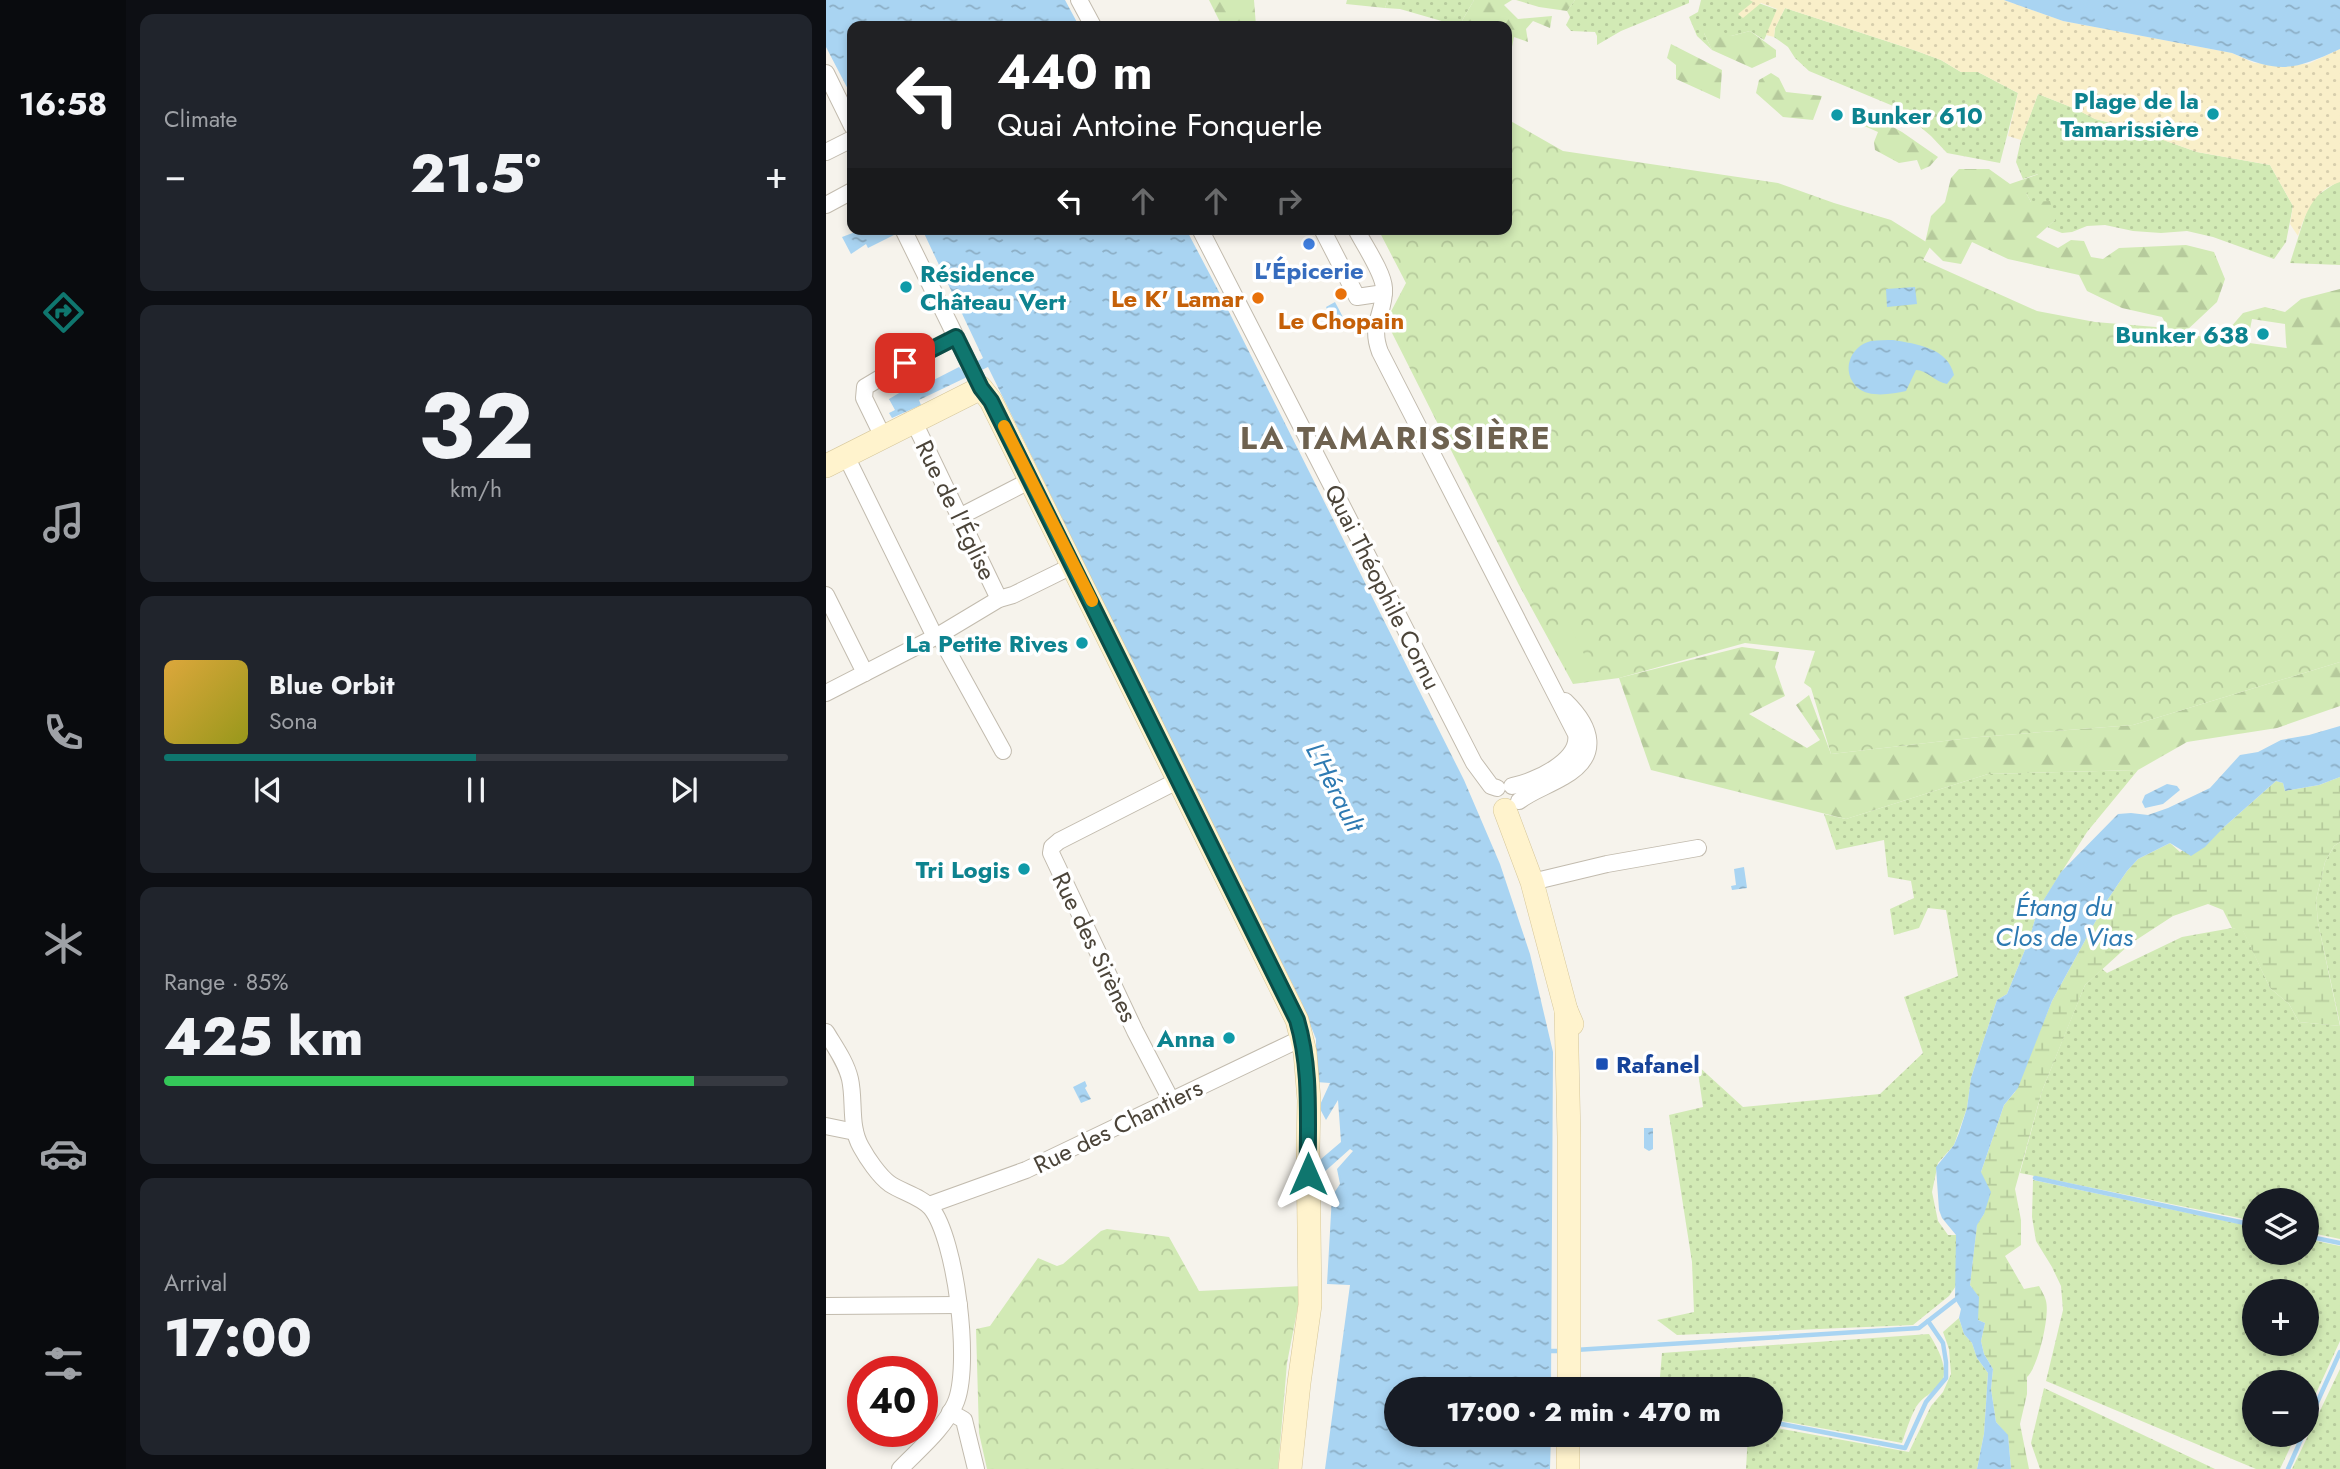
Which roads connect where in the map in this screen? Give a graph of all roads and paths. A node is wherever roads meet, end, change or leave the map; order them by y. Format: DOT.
graph roads {
  1 [pos="1079,0"];
  2 [pos="1090,21"];
  3 [pos="826,73"];
  4 [pos="847,116"];
  5 [pos="847,142"];
  6 [pos="826,152"];
  7 [pos="847,194"];
  8 [pos="826,205"];
  9 [pos="906,235"];
  10 [pos="1203,235"];
  11 [pos="1325,235"];
  12 [pos="1359,235"];
  13 [pos="1384,293"];
  14 [pos="956,337"];
  15 [pos="975,376"];
  16 [pos="914,422"];
  17 [pos="883,437"];
  18 [pos="836,461"];
  19 [pos="1031,480"];
  20 [pos="959,517"];
  21 [pos="1074,565"];
  22 [pos="826,594"];
  23 [pos="999,599"];
  24 [pos="937,636"];
  25 [pos="865,673"];
  26 [pos="826,693"];
  27 [pos="1003,751"];
  28 [pos="1180,780"];
  29 [pos="1508,796"];
  30 [pos="1698,848"];
  31 [pos="1532,882"];
  32 [pos="826,1032"];
  33 [pos="1303,1038"];
  34 [pos="1171,1100"];
  35 [pos="826,1126"];
  36 [pos="855,1132"];
  37 [pos="929,1205"];
  38 [pos="959,1305"];
  39 [pos="826,1306"];
  40 [pos="1569,1377"];
  41 [pos="950,1412"];
  42 [pos="1568,1447"];
  43 [pos="900,1469"];
  44 [pos="976,1469"];
  45 [pos="1290,1469"];
  46 [pos="1568,1469"];
  1 -- 2 [label="street"];
  3 -- 4 [label="street"];
  5 -- 6 [label="street"];
  7 -- 8 [label="street"];
  9 -- 14 [label="street"];
  10 -- 29 [label="street, Quai Théophile Cornu"];
  11 -- 13 [label="street"];
  12 -- 13 [label="street"];
  13 -- 29 [label="street"];
  14 -- 15 [label="street"];
  14 -- 17 [label="street"];
  15 -- 16 [label="street"];
  15 -- 19 [label="street"];
  16 -- 17 [label="street"];
  16 -- 20 [label="street, Rue de l'Église"];
  17 -- 18 [label="street"];
  18 -- 24 [label="street"];
  19 -- 20 [label="street"];
  19 -- 21 [label="street"];
  20 -- 23 [label="street, Rue de l'Église"];
  21 -- 23 [label="street"];
  21 -- 28 [label="street"];
  22 -- 25 [label="street"];
  23 -- 24 [label="street"];
  24 -- 25 [label="street"];
  24 -- 27 [label="street"];
  25 -- 26 [label="street"];
  28 -- 33 [label="street"];
  28 -- 34 [label="street, Rue des Sirènes"];
  29 -- 31 [label="street, Quai Théophile Cornu"];
  30 -- 31 [label="street"];
  31 -- 40 [label="street, Quai Théophile Cornu"];
  32 -- 36 [label="street"];
  33 -- 34 [label="street, Rue des Chantiers"];
  33 -- 45 [label="street"];
  34 -- 37 [label="street, Rue des Chantiers"];
  35 -- 36 [label="street"];
  36 -- 37 [label="street"];
  37 -- 38 [label="street"];
  38 -- 39 [label="street"];
  38 -- 41 [label="street"];
  41 -- 43 [label="street"];
  41 -- 44 [label="street"];
  42 -- 46 [label="street"];
}
